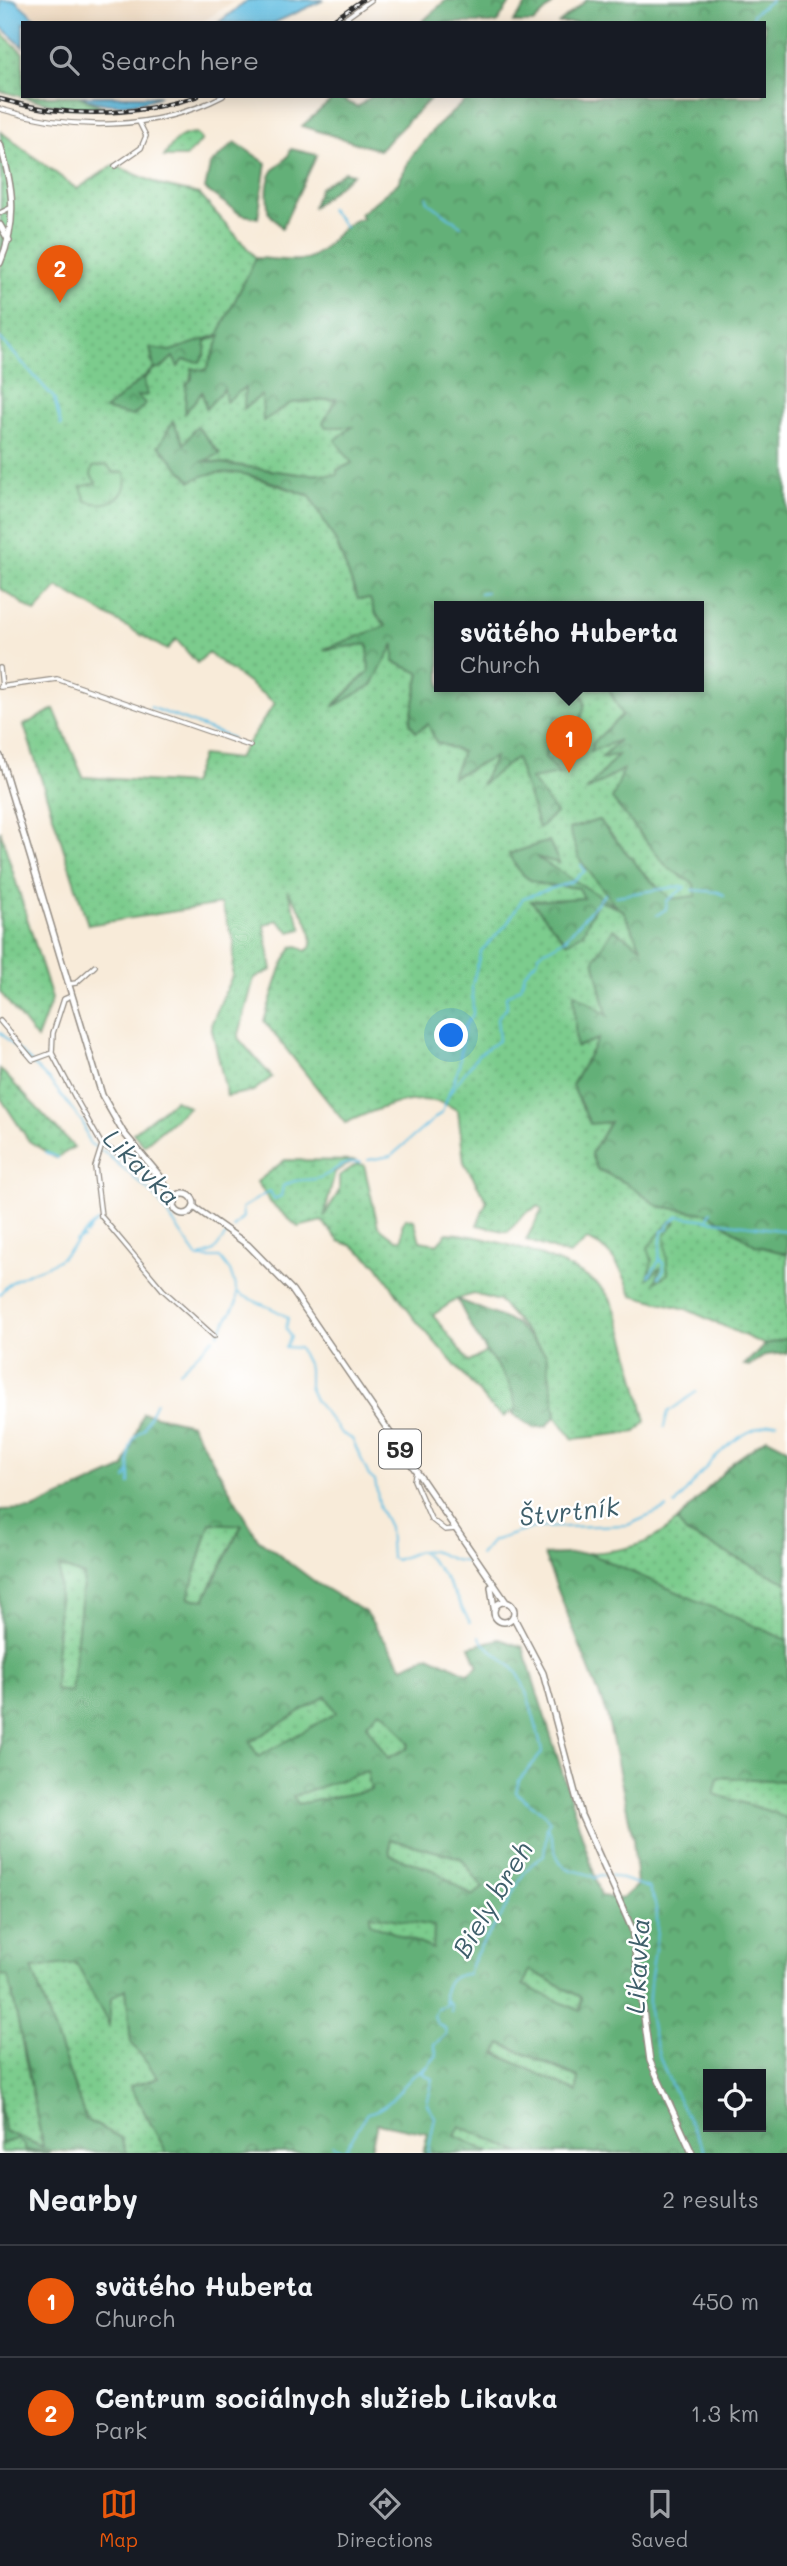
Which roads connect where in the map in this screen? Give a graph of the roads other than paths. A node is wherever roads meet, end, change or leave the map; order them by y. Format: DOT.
graph roads {
  1 [pos="371,0"];
  2 [pos="342,21"];
  3 [pos="218,98"];
  4 [pos="0,109"];
  5 [pos="139,122"];
  6 [pos="0,144"];
  7 [pos="115,166"];
  8 [pos="14,203"];
  9 [pos="0,213"];
  10 [pos="0,225"];
  11 [pos="9,241"];
  12 [pos="0,263"];
  13 [pos="0,668"];
  14 [pos="1,687"];
  15 [pos="250,746"];
  16 [pos="0,756"];
  17 [pos="95,966"];
  18 [pos="67,985"];
  19 [pos="71,996"];
  20 [pos="0,1021"];
  21 [pos="52,1053"];
  22 [pos="100,1148"];
  23 [pos="160,1176"];
  24 [pos="171,1192"];
  25 [pos="182,1195"];
  26 [pos="175,1203"];
  27 [pos="194,1207"];
  28 [pos="188,1214"];
  29 [pos="222,1226"];
  30 [pos="214,1336"];
  31 [pos="416,1472"];
  32 [pos="455,1529"];
  33 [pos="489,1581"];
  34 [pos="506,1602"];
  35 [pos="494,1608"];
  36 [pos="513,1616"];
  37 [pos="504,1622"];
  38 [pos="526,1638"];
  39 [pos="692,2153"];
  1 -- 2 [label="street"];
  3 -- 5 [label="street"];
  4 -- 5 [label="street"];
  5 -- 7 [label="street"];
  6 -- 8 [label="main road"];
  8 -- 9 [label="street"];
  8 -- 11 [label="main road"];
  10 -- 11 [label="main road"];
  11 -- 12 [label="main road"];
  13 -- 14 [label="street"];
  14 -- 15 [label="street"];
  16 -- 18 [label="main road, 59"];
  17 -- 18 [label="street"];
  18 -- 19 [label="main road, 59"];
  19 -- 21 [label="street"];
  19 -- 23 [label="main road, 59"];
  20 -- 21 [label="street"];
  21 -- 22 [label="street"];
  22 -- 23 [label="street"];
  22 -- 30 [label="street"];
  23 -- 24 [label="main road, 59"];
  24 -- 25 [label="main road, 59"];
  24 -- 26 [label="main road, 59"];
  25 -- 26 [label="main road"];
  25 -- 27 [label="main road, 59"];
  26 -- 28 [label="main road, 59"];
  27 -- 28 [label="main road"];
  27 -- 29 [label="main road, 59"];
  28 -- 29 [label="main road, 59"];
  29 -- 31 [label="main road, 59"];
  31 -- 32 [label="main road, 59"];
  31 -- 32 [label="street"];
  32 -- 33 [label="main road, 59"];
  33 -- 34 [label="main road, 59"];
  33 -- 35 [label="main road, 59"];
  34 -- 35 [label="main road"];
  34 -- 36 [label="main road, 59"];
  35 -- 37 [label="main road, 59"];
  36 -- 37 [label="main road"];
  36 -- 38 [label="main road, 59"];
  37 -- 38 [label="main road, 59"];
  38 -- 39 [label="main road, 59"];
}
